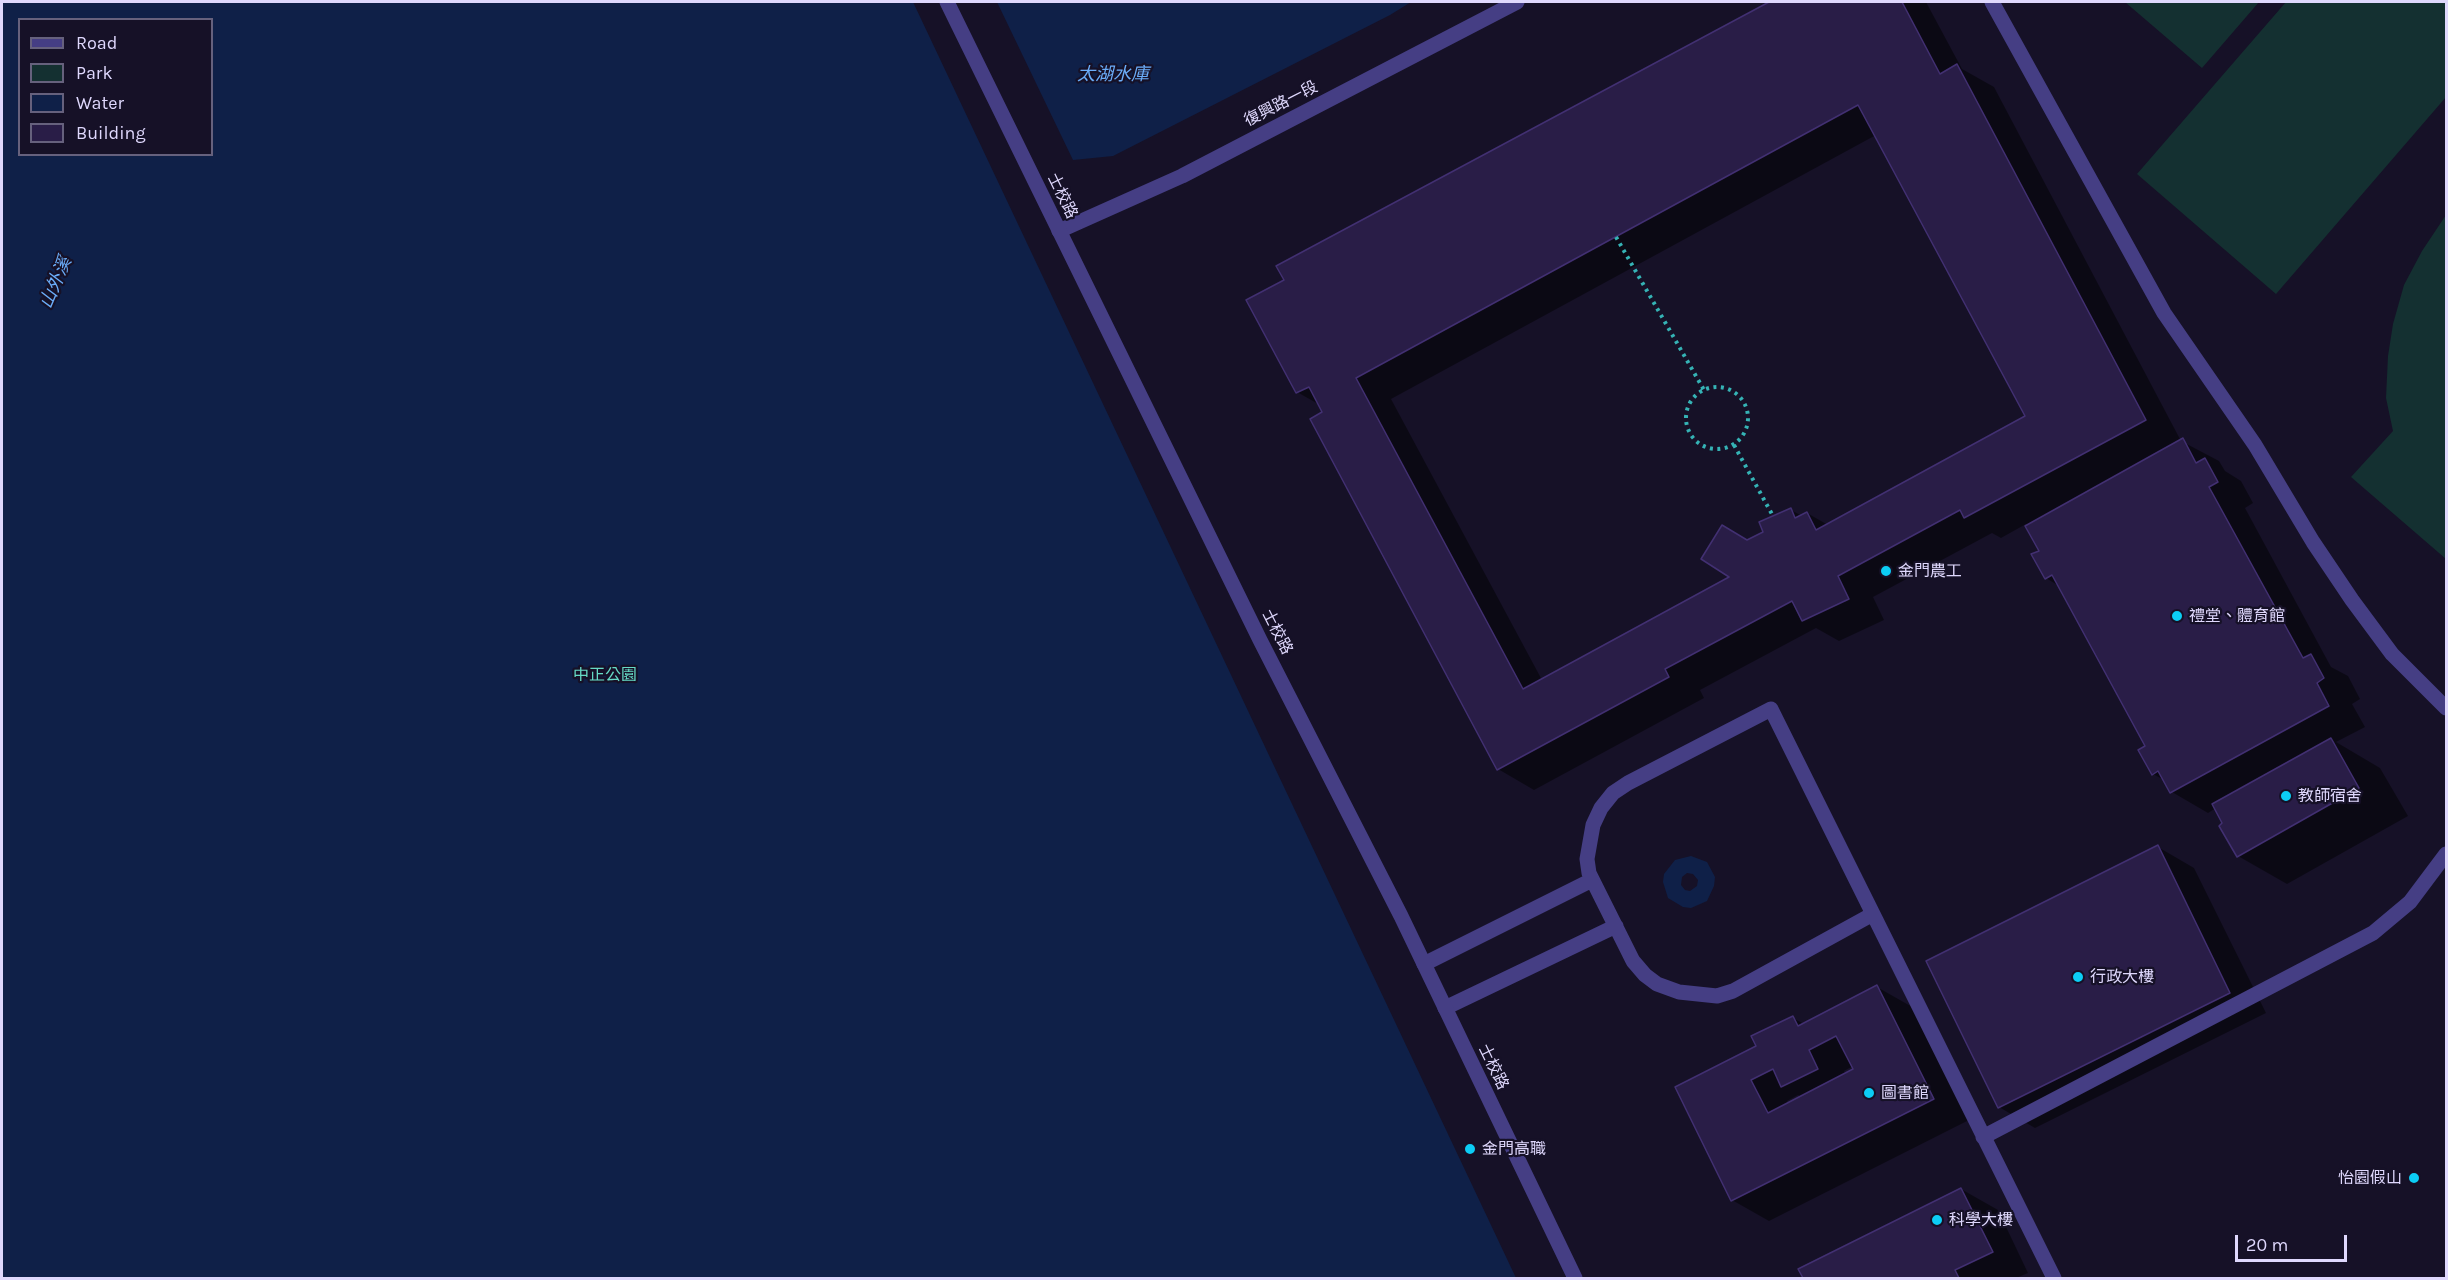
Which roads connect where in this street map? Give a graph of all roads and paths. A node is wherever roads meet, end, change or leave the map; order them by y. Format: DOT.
graph roads {
  1 [pos="947,2"];
  2 [pos="1517,2"];
  3 [pos="1992,2"];
  4 [pos="1059,231"];
  5 [pos="1616,237"];
  6 [pos="1704,390"];
  7 [pos="1734,445"];
  8 [pos="1773,516"];
  9 [pos="2446,708"];
  10 [pos="2446,854"];
  11 [pos="1592,880"];
  12 [pos="1873,914"];
  13 [pos="1616,926"];
  14 [pos="1424,964"];
  15 [pos="1445,1008"];
  16 [pos="1983,1137"];
  17 [pos="1575,1278"];
  18 [pos="2054,1278"];
  1 -- 4 [label="street, 士校路"];
  2 -- 4 [label="street, 復興路一段"];
  3 -- 9 [label="street"];
  4 -- 14 [label="street, 士校路"];
  5 -- 6 [label="path"];
  6 -- 7 [label="path"];
  6 -- 7 [label="path"];
  7 -- 8 [label="path"];
  10 -- 16 [label="street"];
  11 -- 12 [label="street"];
  11 -- 13 [label="street"];
  11 -- 14 [label="street"];
  12 -- 13 [label="street"];
  12 -- 16 [label="street"];
  13 -- 15 [label="street"];
  14 -- 15 [label="street, 士校路"];
  15 -- 17 [label="street, 士校路"];
  16 -- 18 [label="street"];
}
